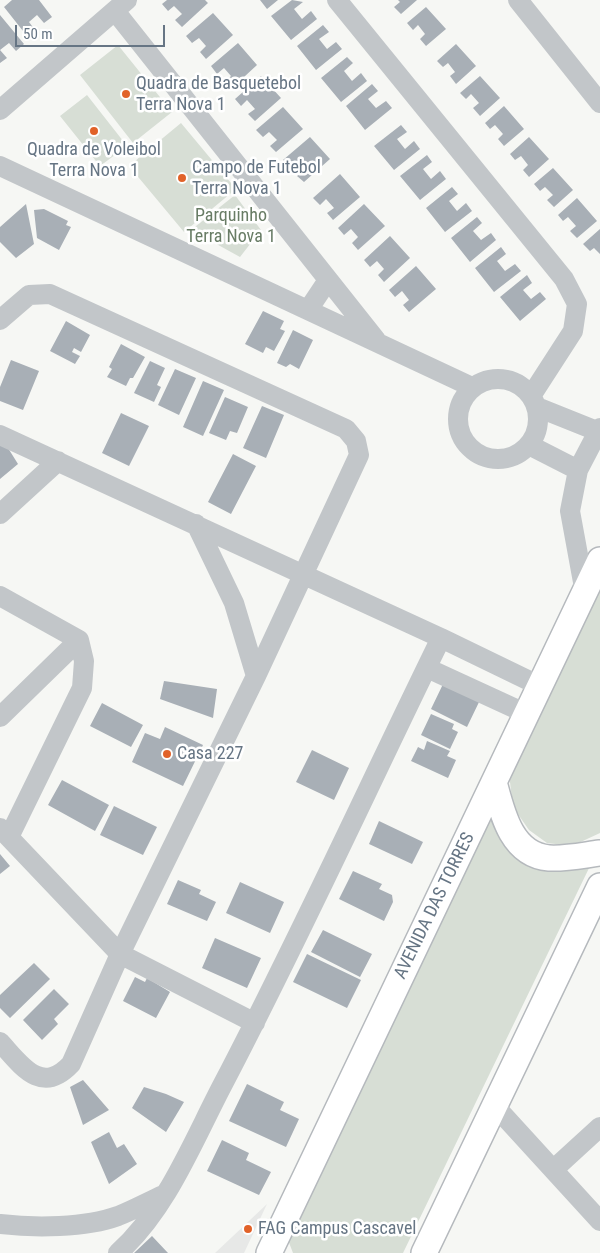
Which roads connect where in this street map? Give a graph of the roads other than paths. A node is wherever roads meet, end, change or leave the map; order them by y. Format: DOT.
graph roads {
  1 [pos="338,0"];
  2 [pos="518,0"];
  3 [pos="121,5"];
  4 [pos="600,103"];
  5 [pos="0,110"];
  6 [pos="0,166"];
  7 [pos="328,280"];
  8 [pos="308,310"];
  9 [pos="0,320"];
  10 [pos="379,344"];
  11 [pos="472,388"];
  12 [pos="534,401"];
  13 [pos="598,430"];
  14 [pos="0,435"];
  15 [pos="529,445"];
  16 [pos="58,461"];
  17 [pos="578,470"];
  18 [pos="0,514"];
  19 [pos="196,524"];
  20 [pos="600,560"];
  21 [pos="302,575"];
  22 [pos="585,593"];
  23 [pos="0,596"];
  24 [pos="441,638"];
  25 [pos="79,640"];
  26 [pos="427,668"];
  27 [pos="256,676"];
  28 [pos="540,686"];
  29 [pos="527,714"];
  30 [pos="0,717"];
  31 [pos="494,782"];
  32 [pos="4,833"];
  33 [pos="600,853"];
  34 [pos="600,886"];
  35 [pos="120,954"];
  36 [pos="255,1023"];
  37 [pos="0,1042"];
  38 [pos="494,1104"];
  39 [pos="600,1127"];
  40 [pos="554,1169"];
  41 [pos="165,1195"];
  42 [pos="600,1221"];
  43 [pos="0,1224"];
  44 [pos="273,1250"];
  45 [pos="118,1253"];
  46 [pos="424,1253"];
  1 -- 12 [label="street"];
  2 -- 4 [label="street"];
  3 -- 5 [label="street"];
  3 -- 7 [label="street"];
  6 -- 8 [label="street"];
  7 -- 8 [label="street"];
  7 -- 10 [label="street"];
  8 -- 10 [label="street"];
  9 -- 21 [label="street"];
  10 -- 11 [label="street"];
  11 -- 12 [label="street"];
  11 -- 15 [label="street"];
  12 -- 13 [label="street"];
  12 -- 15 [label="street"];
  13 -- 17 [label="street"];
  14 -- 16 [label="street"];
  15 -- 17 [label="street"];
  16 -- 18 [label="street"];
  16 -- 19 [label="street"];
  17 -- 22 [label="street"];
  19 -- 21 [label="street"];
  19 -- 27 [label="street"];
  20 -- 22 [label="main road, AVENIDA DAS TORRES"];
  21 -- 24 [label="street"];
  21 -- 27 [label="street"];
  22 -- 28 [label="main road, AVENIDA DAS TORRES"];
  23 -- 25 [label="street"];
  24 -- 26 [label="street"];
  24 -- 28 [label="street"];
  25 -- 30 [label="street"];
  25 -- 32 [label="street"];
  26 -- 29 [label="street"];
  26 -- 36 [label="street"];
  27 -- 35 [label="street"];
  28 -- 29 [label="main road, AVENIDA DAS TORRES"];
  29 -- 31 [label="main road, AVENIDA DAS TORRES"];
  31 -- 33 [label="main road"];
  31 -- 44 [label="main road, AVENIDA DAS TORRES"];
  32 -- 35 [label="street"];
  34 -- 38 [label="main road"];
  35 -- 36 [label="street"];
  35 -- 37 [label="street"];
  36 -- 41 [label="street"];
  38 -- 40 [label="street"];
  38 -- 46 [label="main road"];
  39 -- 40 [label="street"];
  40 -- 42 [label="street"];
  41 -- 43 [label="street"];
  41 -- 45 [label="street"];
}
